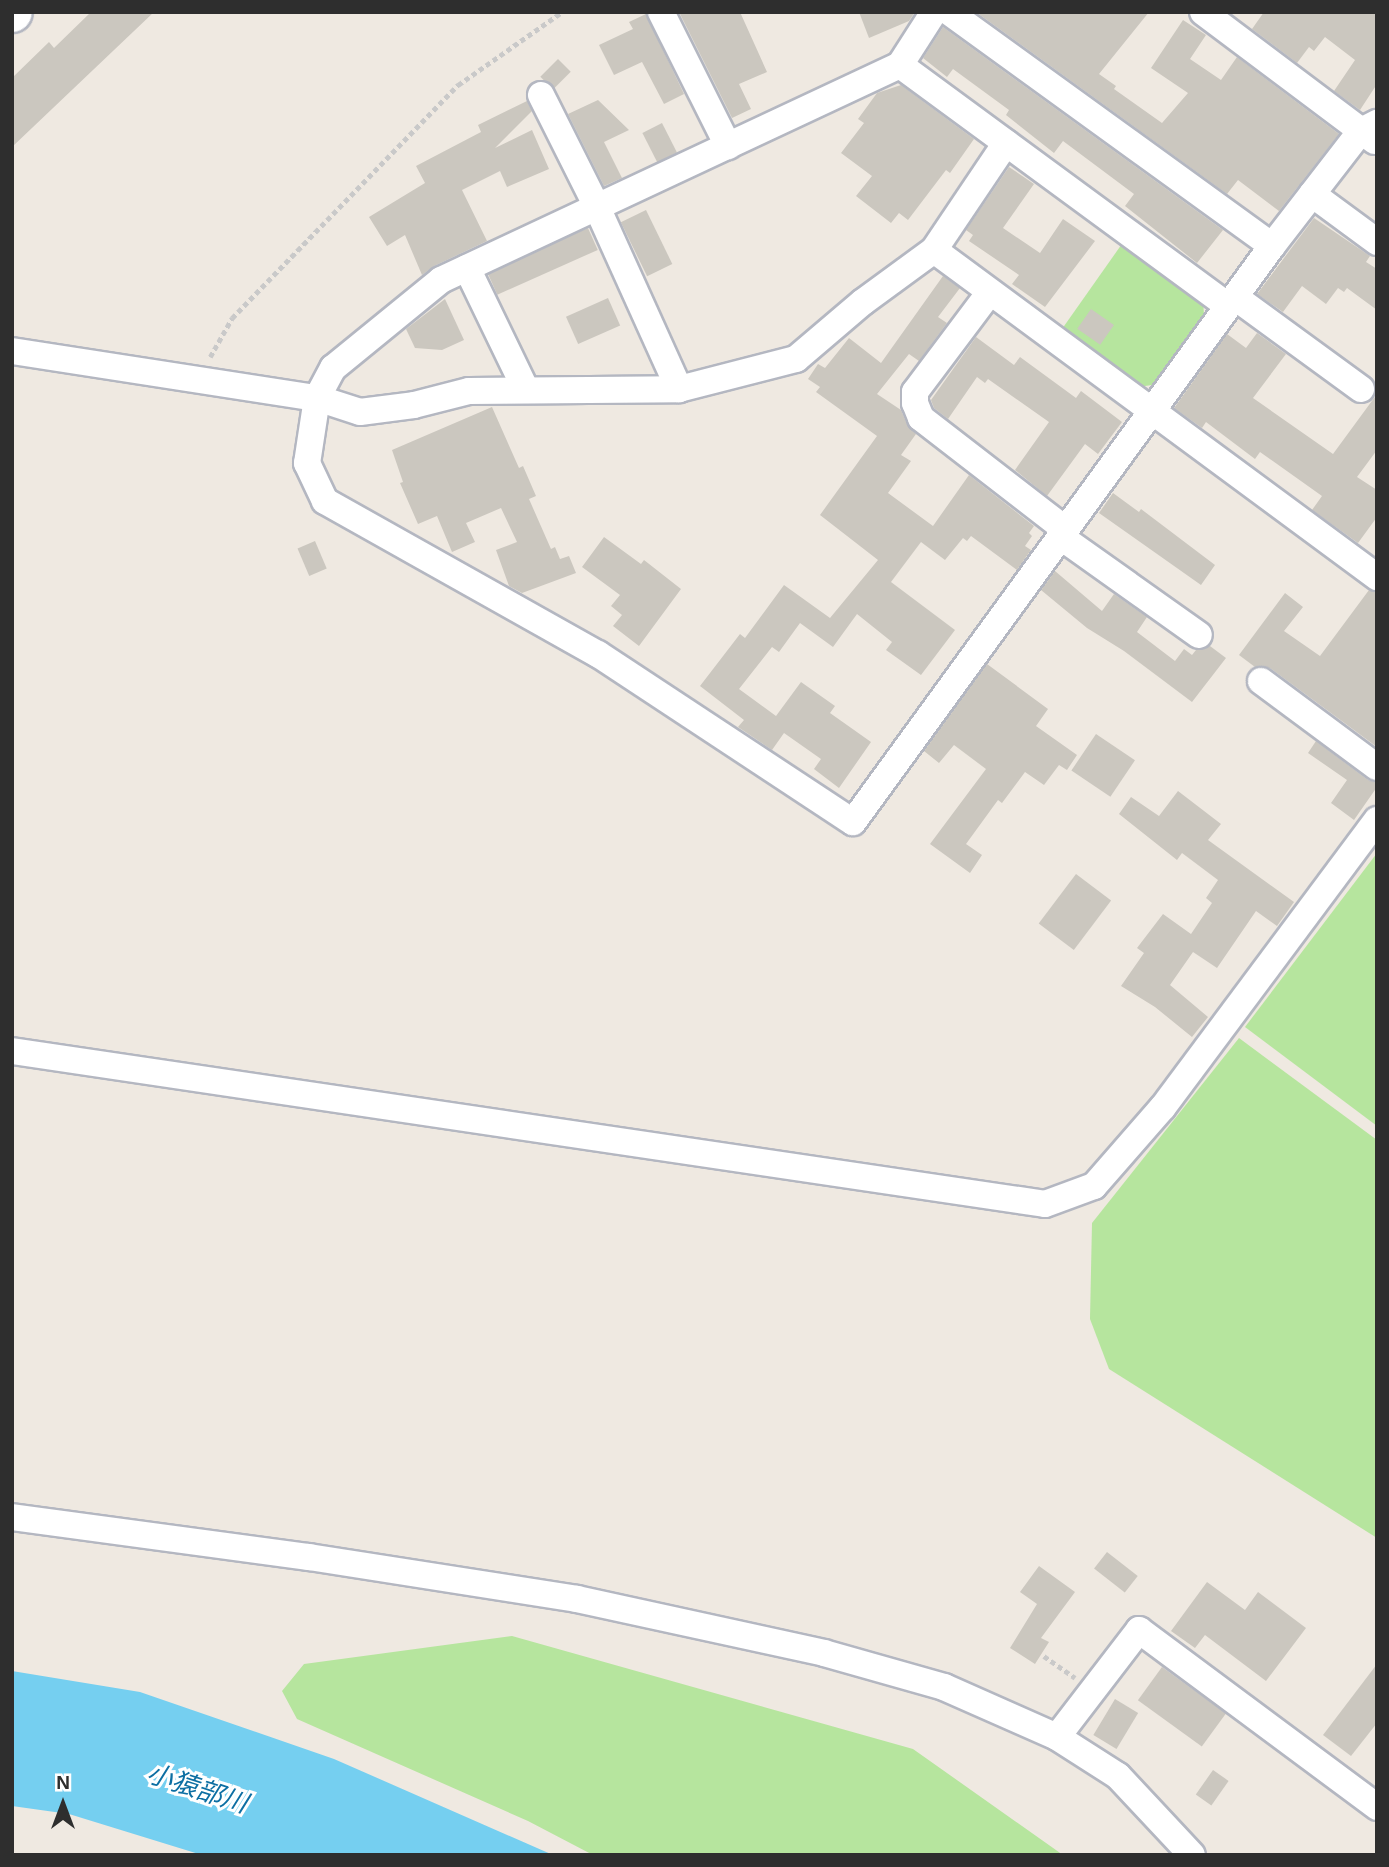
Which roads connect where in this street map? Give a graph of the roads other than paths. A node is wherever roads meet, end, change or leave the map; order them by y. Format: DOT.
graph roads {
  1 [pos="661,12"];
  2 [pos="934,12"];
  3 [pos="949,12"];
  4 [pos="1203,12"];
  5 [pos="900,65"];
  6 [pos="541,95"];
  7 [pos="1371,132"];
  8 [pos="1006,143"];
  9 [pos="728,146"];
  10 [pos="1312,194"];
  11 [pos="596,205"];
  12 [pos="1377,242"];
  13 [pos="1272,246"];
  14 [pos="934,250"];
  15 [pos="467,268"];
  16 [pos="990,292"];
  17 [pos="1232,301"];
  18 [pos="12,351"];
  19 [pos="525,388"];
  20 [pos="679,389"];
  21 [pos="1361,389"];
  22 [pos="317,398"];
  23 [pos="1152,413"];
  24 [pos="1064,533"];
  25 [pos="1377,577"];
  26 [pos="1199,635"];
  27 [pos="1261,681"];
  28 [pos="1377,767"];
  29 [pos="1377,820"];
  30 [pos="12,1051"];
  31 [pos="12,1517"];
  32 [pos="1057,1737"];
  33 [pos="1377,1807"];
  34 [pos="1192,1855"];
  1 -- 9 [label="street"];
  2 -- 5 [label="street"];
  3 -- 13 [label="street"];
  4 -- 7 [label="street"];
  5 -- 8 [label="street"];
  5 -- 9 [label="street"];
  6 -- 11 [label="street"];
  7 -- 10 [label="street"];
  8 -- 14 [label="street"];
  8 -- 17 [label="street"];
  9 -- 11 [label="street"];
  10 -- 12 [label="street"];
  10 -- 13 [label="street"];
  11 -- 15 [label="street"];
  11 -- 20 [label="street"];
  13 -- 17 [label="street"];
  14 -- 16 [label="street"];
  14 -- 20 [label="street"];
  15 -- 19 [label="street"];
  15 -- 22 [label="street"];
  16 -- 23 [label="street"];
  16 -- 24 [label="street"];
  17 -- 21 [label="street"];
  17 -- 23 [label="street"];
  18 -- 22 [label="street"];
  19 -- 20 [label="street"];
  19 -- 22 [label="street"];
  22 -- 24 [label="street"];
  23 -- 24 [label="street"];
  23 -- 25 [label="street"];
  24 -- 26 [label="street"];
  27 -- 28 [label="street"];
  29 -- 30 [label="street"];
  31 -- 32 [label="street"];
  32 -- 33 [label="street"];
  32 -- 34 [label="street"];
}
